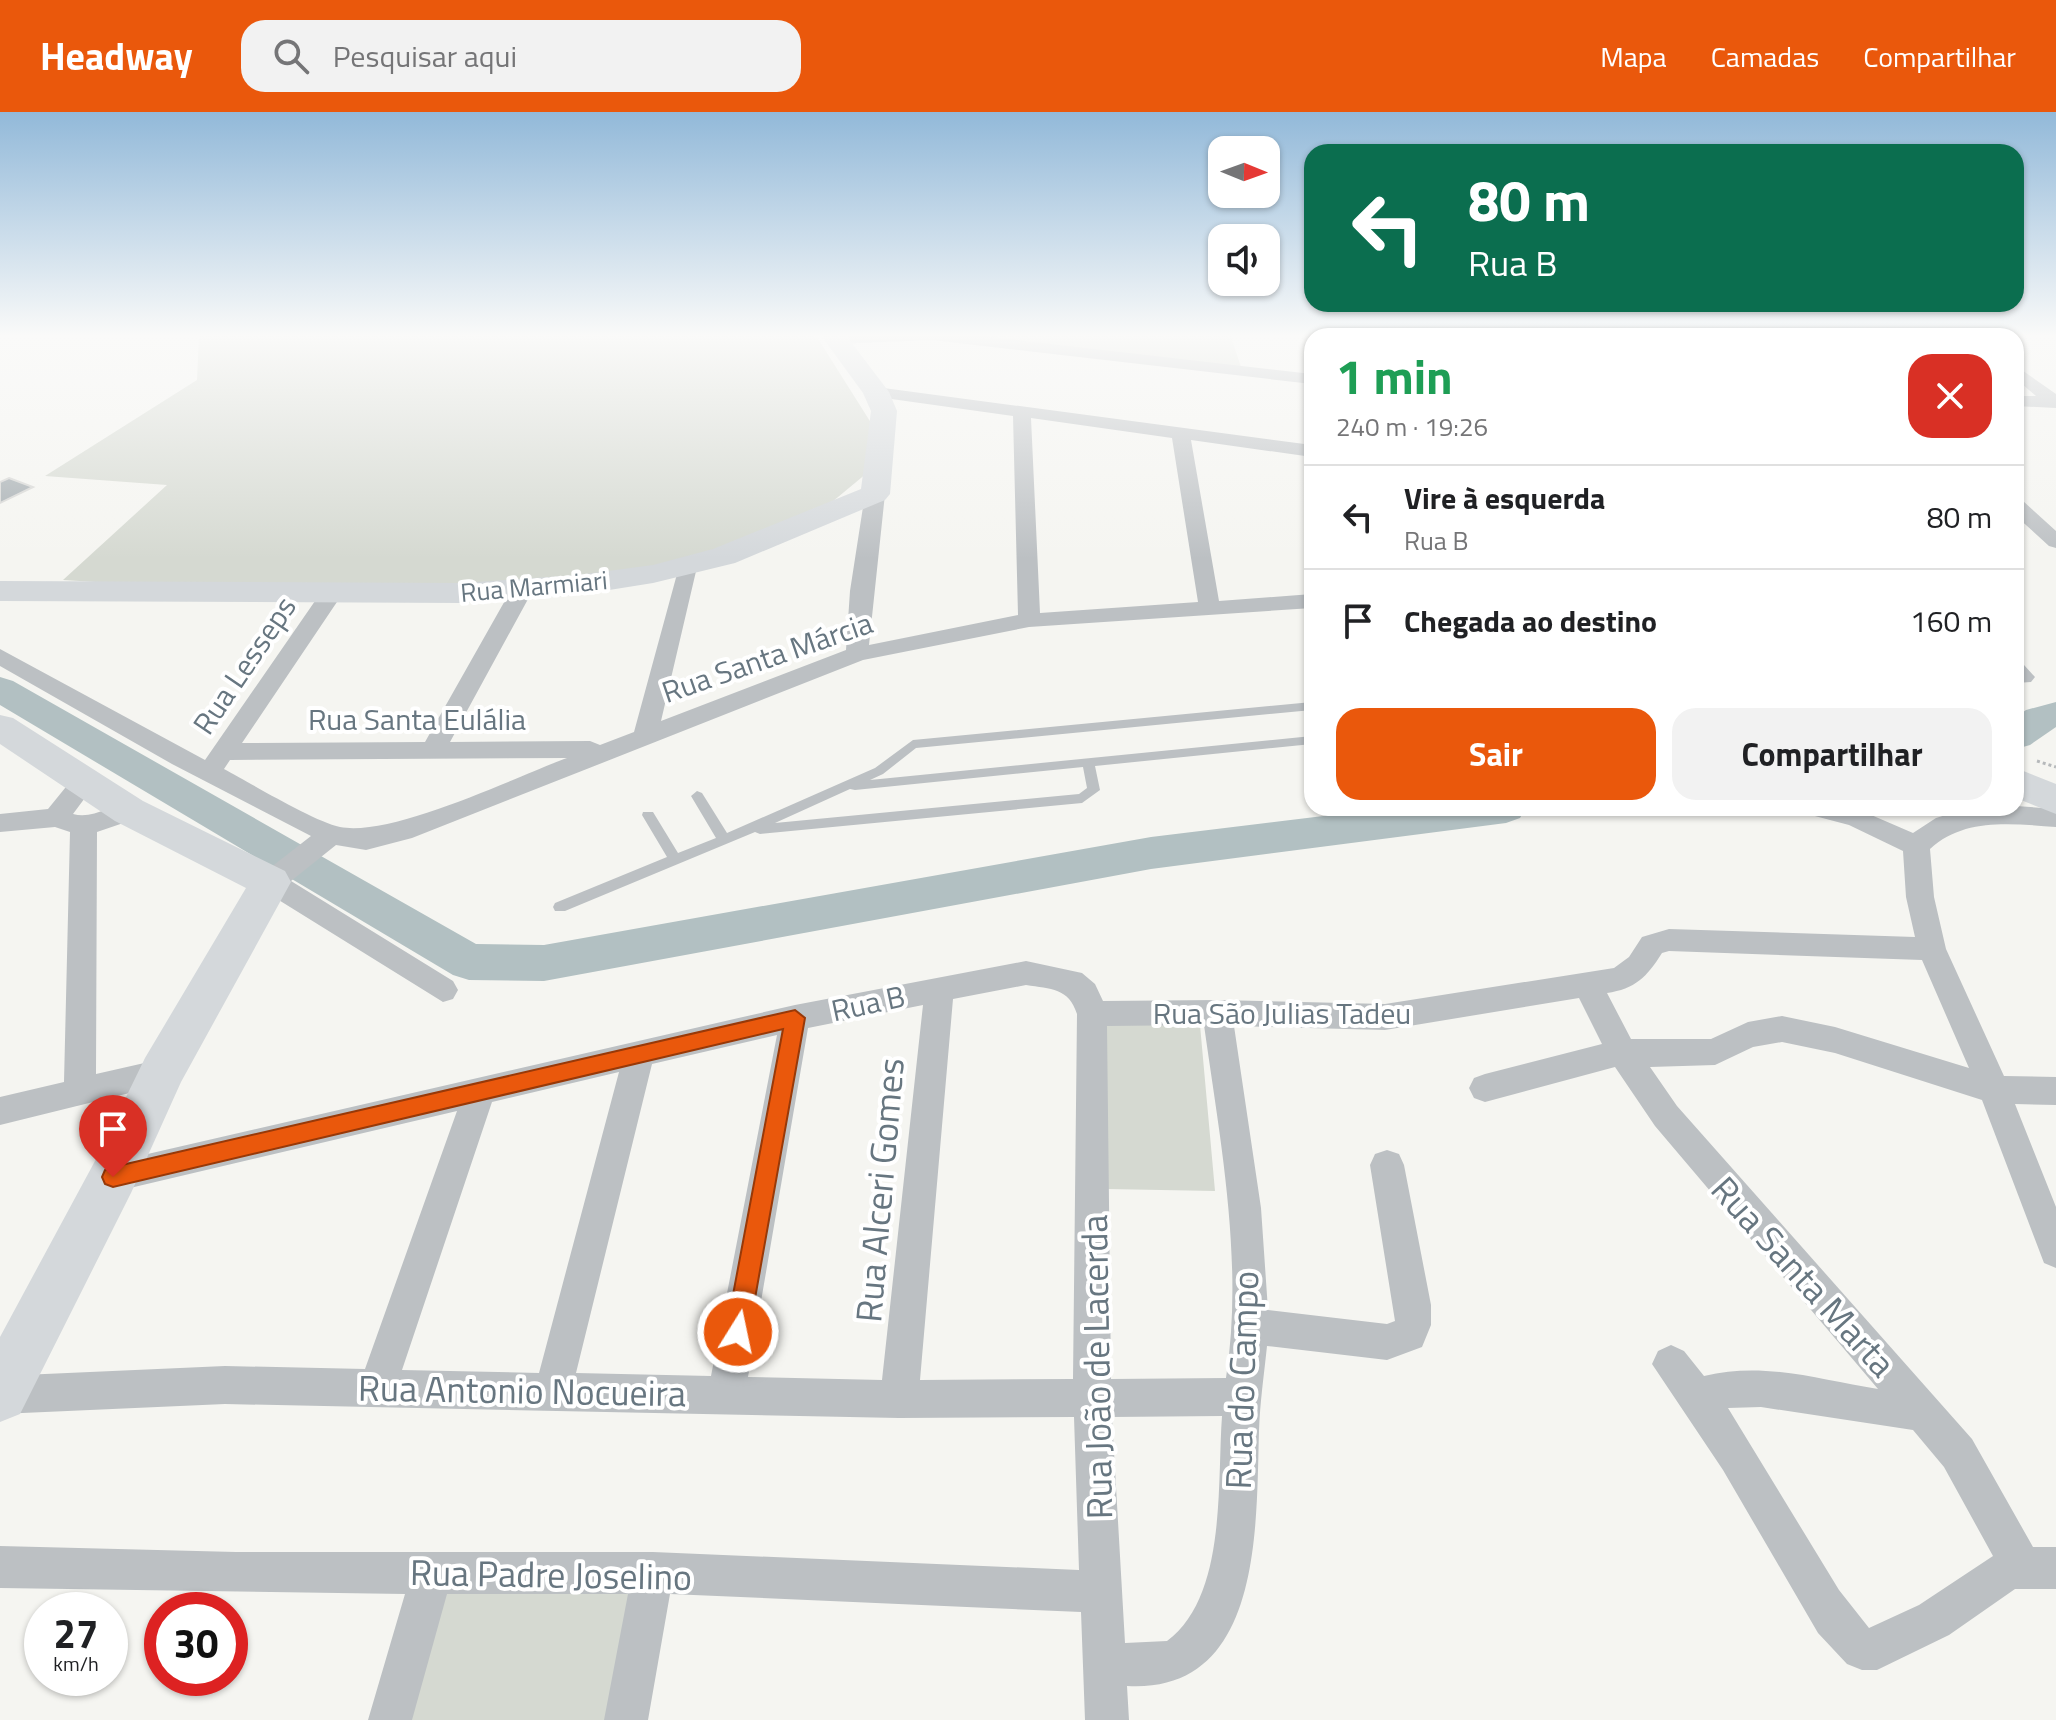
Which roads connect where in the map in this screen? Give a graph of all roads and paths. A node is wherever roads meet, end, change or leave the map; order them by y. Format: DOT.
graph roads {
  1 [pos="881,409"];
  2 [pos="994,409"];
  3 [pos="1022,413"];
  4 [pos="1181,434"];
  5 [pos="1304,450"];
  6 [pos="875,494"];
  7 [pos="2024,513"];
  8 [pos="2024,515"];
  9 [pos="2056,518"];
  10 [pos="2056,542"];
  11 [pos="687,567"];
  12 [pos="522,590"];
  13 [pos="0,591"];
  14 [pos="332,593"];
  15 [pos="1304,602"];
  16 [pos="1210,609"];
  17 [pos="1029,620"];
  18 [pos="857,654"];
  19 [pos="0,656"];
  20 [pos="1304,707"];
  21 [pos="0,727"];
  22 [pos="646,734"];
  23 [pos="1304,741"];
  24 [pos="610,749"];
  25 [pos="224,752"];
  26 [pos="431,753"];
  27 [pos="1088,762"];
  28 [pos="209,772"];
  29 [pos="2024,772"];
  30 [pos="2024,775"];
  31 [pos="2056,781"];
  32 [pos="83,783"];
  33 [pos="836,787"];
  34 [pos="697,796"];
  35 [pos="2056,800"];
  36 [pos="129,811"];
  37 [pos="648,815"];
  38 [pos="1850,816"];
  39 [pos="56,818"];
  40 [pos="2056,818"];
  41 [pos="0,823"];
  42 [pos="84,827"];
  43 [pos="747,830"];
  44 [pos="724,840"];
  45 [pos="322,841"];
  46 [pos="1916,846"];
  47 [pos="675,859"];
  48 [pos="275,879"];
  49 [pos="560,907"];
  50 [pos="1932,949"];
  51 [pos="1587,984"];
  52 [pos="939,989"];
  53 [pos="443,990"];
  54 [pos="1217,1012"];
  55 [pos="1092,1014"];
  56 [pos="795,1018"];
  57 [pos="1622,1052"];
  58 [pos="639,1056"];
  59 [pos="162,1072"];
  60 [pos="1485,1088"];
  61 [pos="1994,1090"];
  62 [pos="480,1091"];
  63 [pos="2056,1091"];
  64 [pos="80,1092"];
  65 [pos="0,1111"];
  66 [pos="1387,1165"];
  67 [pos="113,1177"];
  68 [pos="2056,1251"];
  69 [pos="1250,1326"];
  70 [pos="1671,1364"];
  71 [pos="378,1386"];
  72 [pos="553,1390"];
  73 [pos="726,1394"];
  74 [pos="0,1395"];
  75 [pos="1698,1396"];
  76 [pos="1242,1397"];
  77 [pos="899,1399"];
  78 [pos="1092,1400"];
  79 [pos="1924,1412"];
  80 [pos="0,1567"];
  81 [pos="2039,1567"];
  82 [pos="432,1573"];
  83 [pos="653,1573"];
  84 [pos="1101,1592"];
  85 [pos="1104,1663"];
  86 [pos="390,1720"];
  87 [pos="626,1720"];
  88 [pos="1107,1720"];
  1 -- 6 [label="street"];
  2 -- 3 [label="street"];
  3 -- 4 [label="street"];
  3 -- 17 [label="street"];
  4 -- 5 [label="street"];
  4 -- 16 [label="street"];
  6 -- 11 [label="street, Rua Marmiari"];
  6 -- 18 [label="street"];
  7 -- 9 [label="street"];
  8 -- 10 [label="street"];
  11 -- 12 [label="street, Rua Marmiari"];
  11 -- 22 [label="street"];
  12 -- 14 [label="street, Rua Marmiari"];
  12 -- 26 [label="street"];
  13 -- 14 [label="street, Rua Marmiari"];
  14 -- 25 [label="street, Rua Lesseps"];
  15 -- 16 [label="street, Rua Santa Márcia"];
  16 -- 17 [label="street, Rua Santa Márcia"];
  17 -- 18 [label="street, Rua Santa Márcia"];
  18 -- 22 [label="street, Rua Santa Márcia"];
  19 -- 28 [label="street"];
  20 -- 33 [label="lane"];
  21 -- 32 [label="street"];
  22 -- 24 [label="street, Rua Santa Márcia"];
  23 -- 27 [label="lane"];
  24 -- 26 [label="street, Rua Santa Eulália"];
  24 -- 45 [label="street, Rua Santa Márcia"];
  25 -- 26 [label="street, Rua Santa Eulália"];
  25 -- 28 [label="street, Rua Lesseps"];
  27 -- 33 [label="lane"];
  27 -- 43 [label="lane"];
  28 -- 45 [label="street"];
  29 -- 31 [label="main road"];
  30 -- 35 [label="main road"];
  32 -- 36 [label="street"];
  32 -- 39 [label="street"];
  33 -- 43 [label="lane"];
  34 -- 44 [label="lane"];
  36 -- 42 [label="street"];
  36 -- 48 [label="street"];
  37 -- 47 [label="lane"];
  38 -- 46 [label="street"];
  39 -- 41 [label="street"];
  39 -- 42 [label="street"];
  40 -- 46 [label="street"];
  42 -- 64 [label="street"];
  43 -- 44 [label="lane"];
  44 -- 47 [label="lane"];
  45 -- 48 [label="street"];
  46 -- 50 [label="street"];
  47 -- 49 [label="lane"];
  48 -- 53 [label="street"];
  48 -- 59 [label="street"];
  50 -- 51 [label="street, Rua São Julias Tadeu"];
  50 -- 61 [label="street"];
  51 -- 54 [label="street, Rua São Julias Tadeu"];
  51 -- 57 [label="street, Rua Santa Marta"];
  52 -- 55 [label="street, Rua B"];
  52 -- 56 [label="street, Rua B"];
  52 -- 77 [label="street, Rua Alceri Gomes"];
  54 -- 55 [label="street, Rua São Julias Tadeu"];
  54 -- 69 [label="street, Rua do Campo"];
  55 -- 78 [label="street, Rua João de Lacerda"];
  56 -- 58 [label="street, Rua B"];
  56 -- 73 [label="street"];
  57 -- 60 [label="street"];
  57 -- 61 [label="street"];
  57 -- 79 [label="street, Rua Santa Marta"];
  58 -- 62 [label="street, Rua B"];
  58 -- 72 [label="street"];
  59 -- 64 [label="street"];
  59 -- 67 [label="street"];
  61 -- 63 [label="street"];
  61 -- 68 [label="street"];
  62 -- 67 [label="street, Rua B"];
  62 -- 71 [label="street"];
  64 -- 65 [label="street"];
  66 -- 69 [label="street"];
  67 -- 74 [label="street"];
  69 -- 76 [label="street, Rua do Campo"];
  70 -- 75 [label="street"];
  71 -- 72 [label="street, Rua Antonio Nocueira"];
  71 -- 74 [label="street, Rua Antonio Nocueira"];
  72 -- 73 [label="street, Rua Antonio Nocueira"];
  73 -- 77 [label="street, Rua Antonio Nocueira"];
  75 -- 79 [label="street"];
  75 -- 81 [label="street"];
  76 -- 78 [label="street, Rua Antonio Nocueira"];
  76 -- 85 [label="street, Rua do Campo"];
  77 -- 78 [label="street, Rua Antonio Nocueira"];
  78 -- 84 [label="street, Rua João de Lacerda"];
  79 -- 81 [label="street, Rua Santa Marta"];
  80 -- 82 [label="street, Rua Padre Joselino"];
  82 -- 83 [label="street, Rua Padre Joselino"];
  82 -- 86 [label="street"];
  83 -- 84 [label="street, Rua Padre Joselino"];
  83 -- 87 [label="street"];
  84 -- 85 [label="street, Rua João de Lacerda"];
  85 -- 88 [label="street, Rua João de Lacerda"];
}
